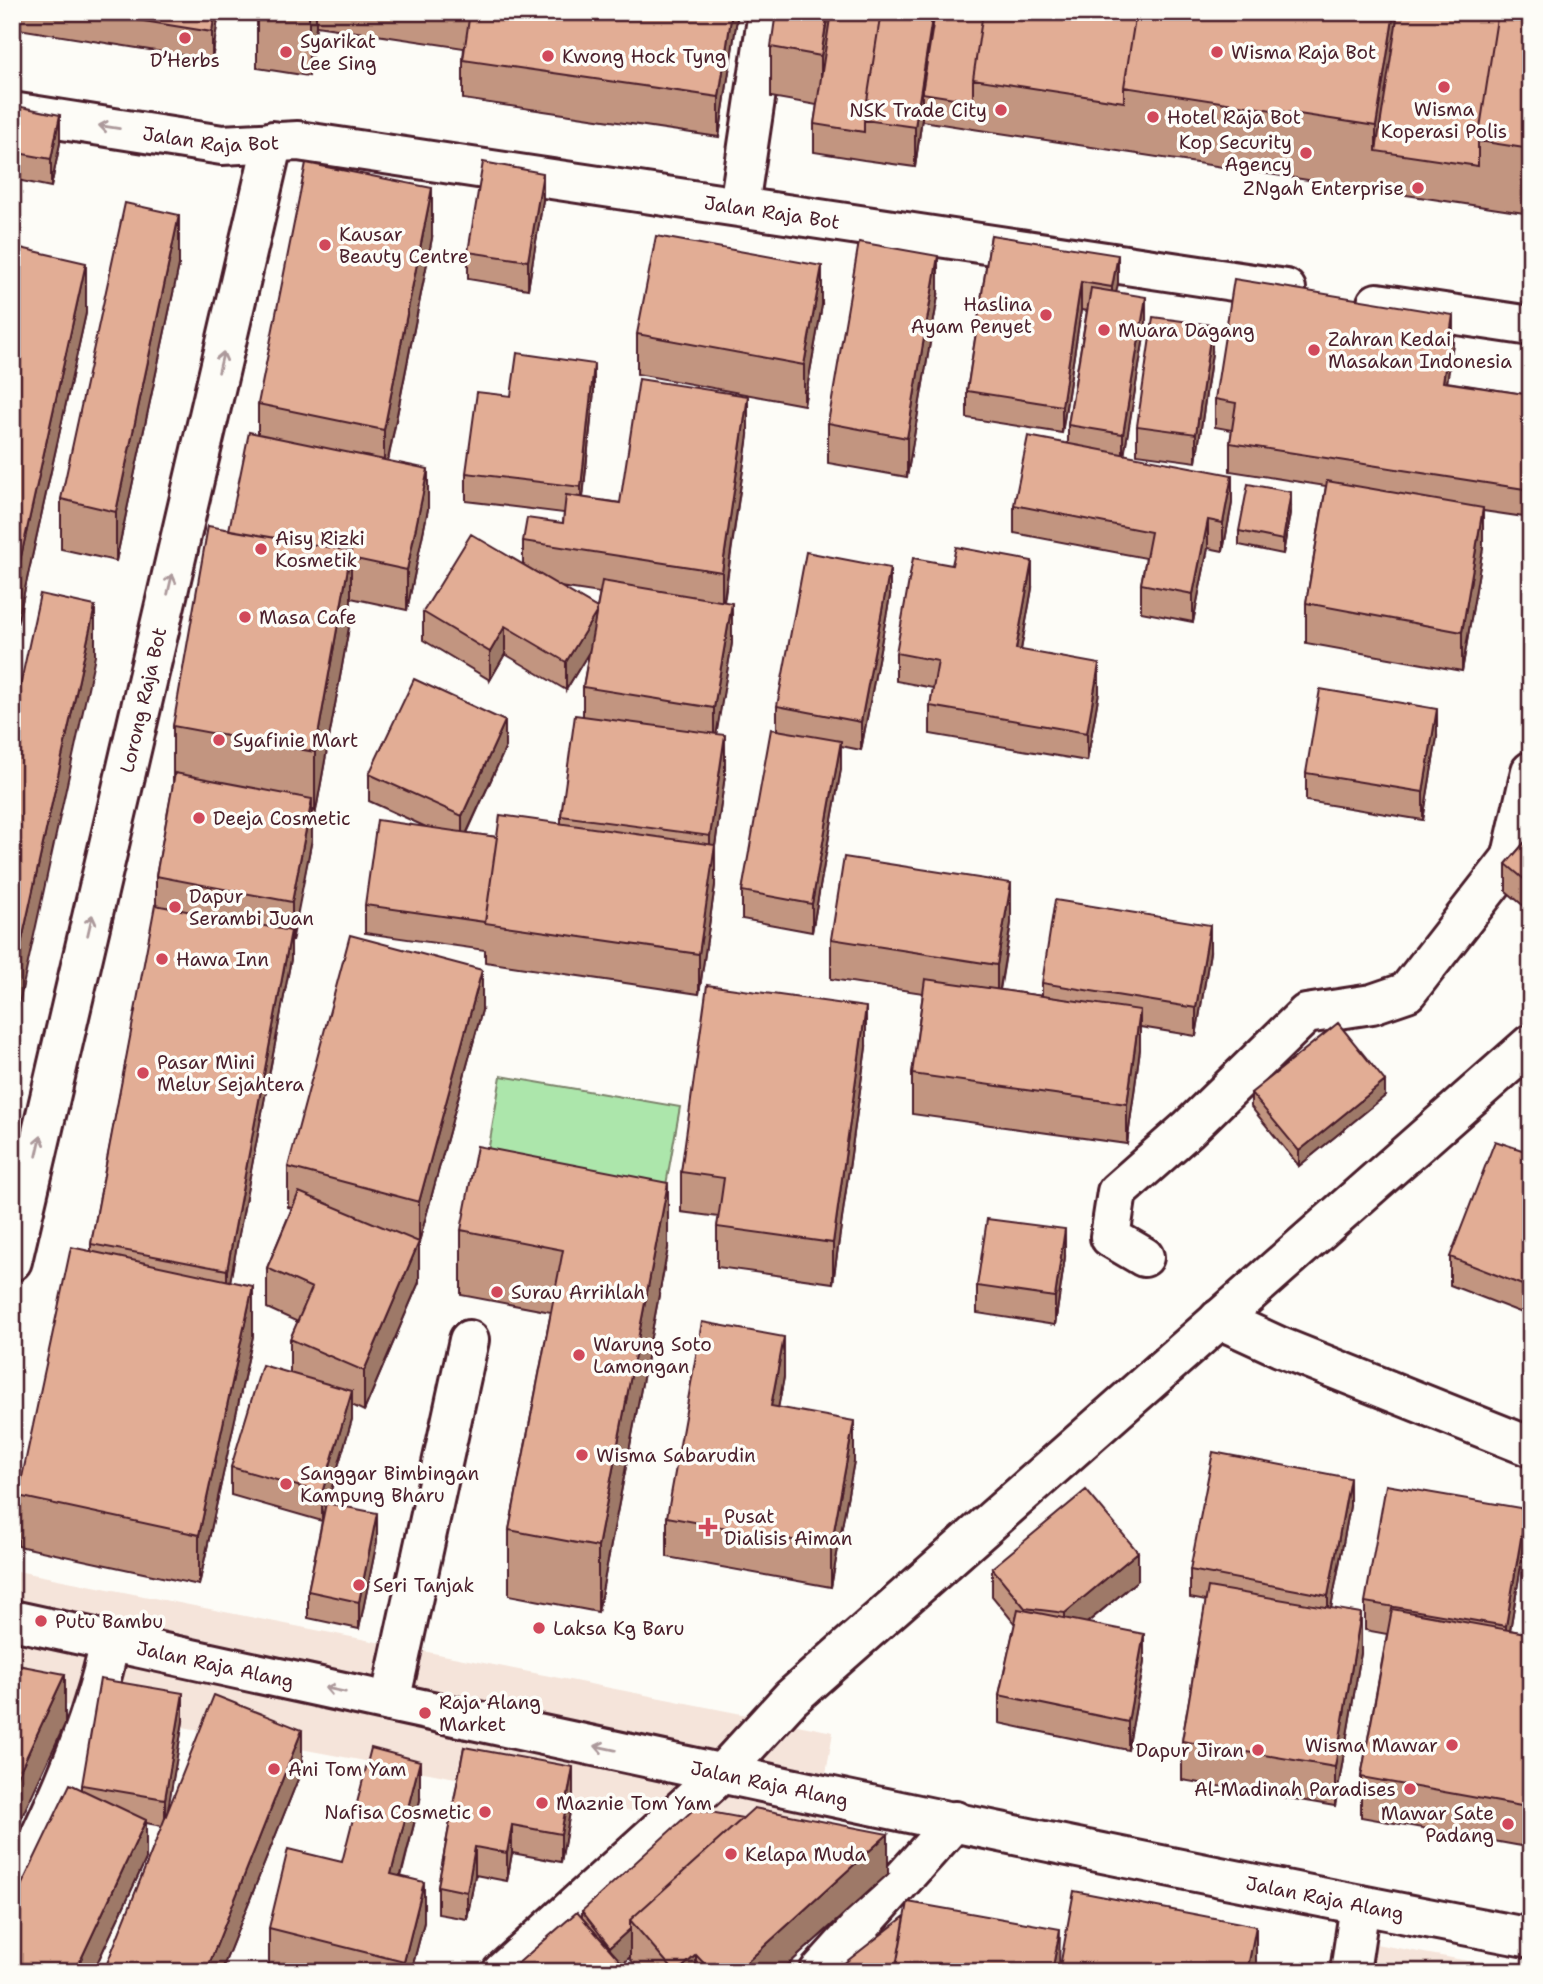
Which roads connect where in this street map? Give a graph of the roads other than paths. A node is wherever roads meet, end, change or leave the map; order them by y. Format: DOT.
graph roads {
  1 [pos="768,12"];
  2 [pos="12,111"];
  3 [pos="273,141"];
  4 [pos="739,206"];
  5 [pos="1531,326"];
  6 [pos="1531,771"];
  7 [pos="1531,1044"];
  8 [pos="1144,1257"];
  9 [pos="12,1261"];
  10 [pos="1219,1319"];
  11 [pos="469,1340"];
  12 [pos="1531,1447"];
  13 [pos="12,1620"];
  14 [pos="110,1642"];
  15 [pos="390,1702"];
  16 [pos="723,1772"];
  17 [pos="955,1821"];
  18 [pos="12,1894"];
  19 [pos="1360,1905"];
  20 [pos="1531,1938"];
  21 [pos="502,1972"];
  22 [pos="818,1972"];
  23 [pos="1350,1972"];
  1 -- 4 [label="street"];
  3 -- 2 [label="street, Jalan Raja Bot, one-way"];
  3 -- 4 [label="street, Jalan Raja Bot"];
  9 -- 3 [label="street, Lorong Raja Bot, one-way"];
  4 -- 5 [label="street, Jalan Raja Bot"];
  6 -- 8 [label="street"];
  7 -- 10 [label="street"];
  10 -- 12 [label="street"];
  10 -- 16 [label="street"];
  11 -- 15 [label="street"];
  13 -- 14 [label="street, Jalan Raja Alang"];
  15 -- 14 [label="street, Jalan Raja Alang, one-way"];
  14 -- 18 [label="street"];
  16 -- 15 [label="street, Jalan Raja Alang, one-way"];
  16 -- 17 [label="street, Jalan Raja Alang"];
  16 -- 21 [label="street"];
  17 -- 19 [label="street, Jalan Raja Alang"];
  17 -- 22 [label="street"];
  19 -- 20 [label="street, Jalan Raja Alang"];
  19 -- 23 [label="street"];
}
